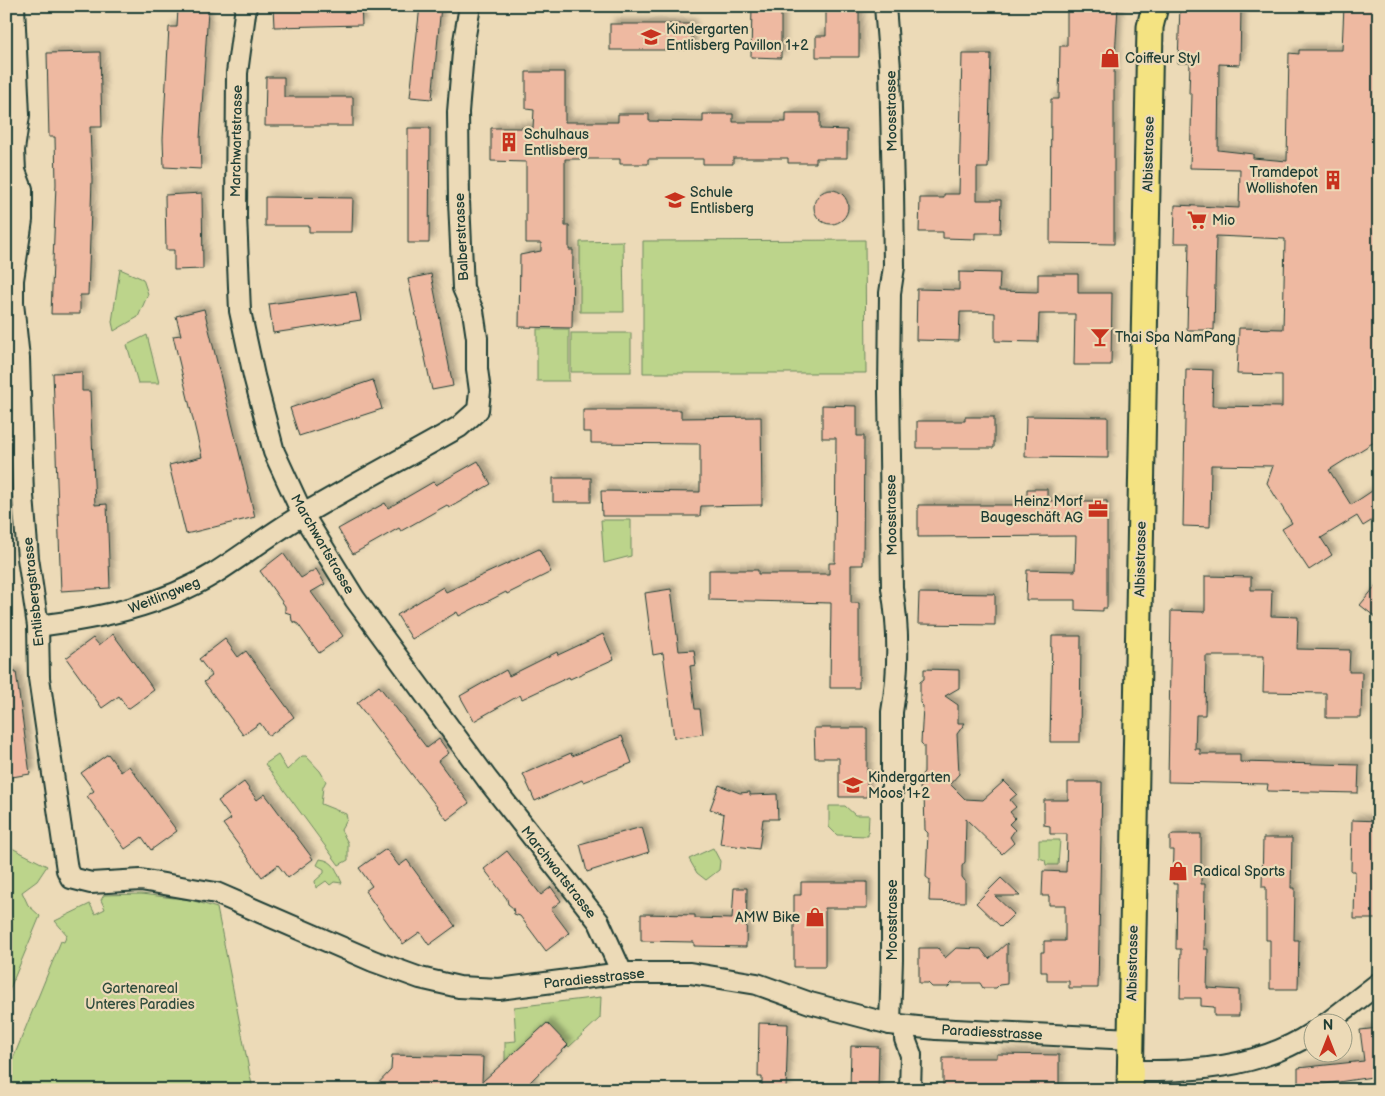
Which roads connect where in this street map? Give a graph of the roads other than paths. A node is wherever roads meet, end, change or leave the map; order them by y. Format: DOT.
graph roads {
  1 [pos="14,6"];
  2 [pos="246,6"];
  3 [pos="470,6"];
  4 [pos="885,6"];
  5 [pos="1148,13"];
  6 [pos="11,175"];
  7 [pos="302,514"];
  8 [pos="38,626"];
  9 [pos="71,878"];
  10 [pos="622,973"];
  11 [pos="1379,983"];
  12 [pos="1339,1014"];
  13 [pos="898,1025"];
  14 [pos="1131,1039"];
  15 [pos="1302,1039"];
  16 [pos="1130,1080"];
  17 [pos="910,1090"];
  1 -- 6 [label="street, Entlisbergstrasse"];
  2 -- 7 [label="street, Marchwartstrasse"];
  3 -- 7 [label="street, Balberstrasse"];
  4 -- 13 [label="street, Moosstrasse"];
  5 -- 14 [label="main road, Albisstrasse"];
  6 -- 8 [label="street, Entlisbergstrasse"];
  7 -- 8 [label="street, Weitlingweg"];
  7 -- 10 [label="street, Marchwartstrasse"];
  8 -- 9 [label="street, Entlisbergstrasse"];
  9 -- 10 [label="street, Paradiesstrasse"];
  10 -- 13 [label="street, Paradiesstrasse"];
  11 -- 12 [label="street"];
  13 -- 14 [label="street, Paradiesstrasse"];
  13 -- 17 [label="street, Moosstrasse"];
  14 -- 16 [label="main road, Albisstrasse"];
  15 -- 16 [label="street"];
}
